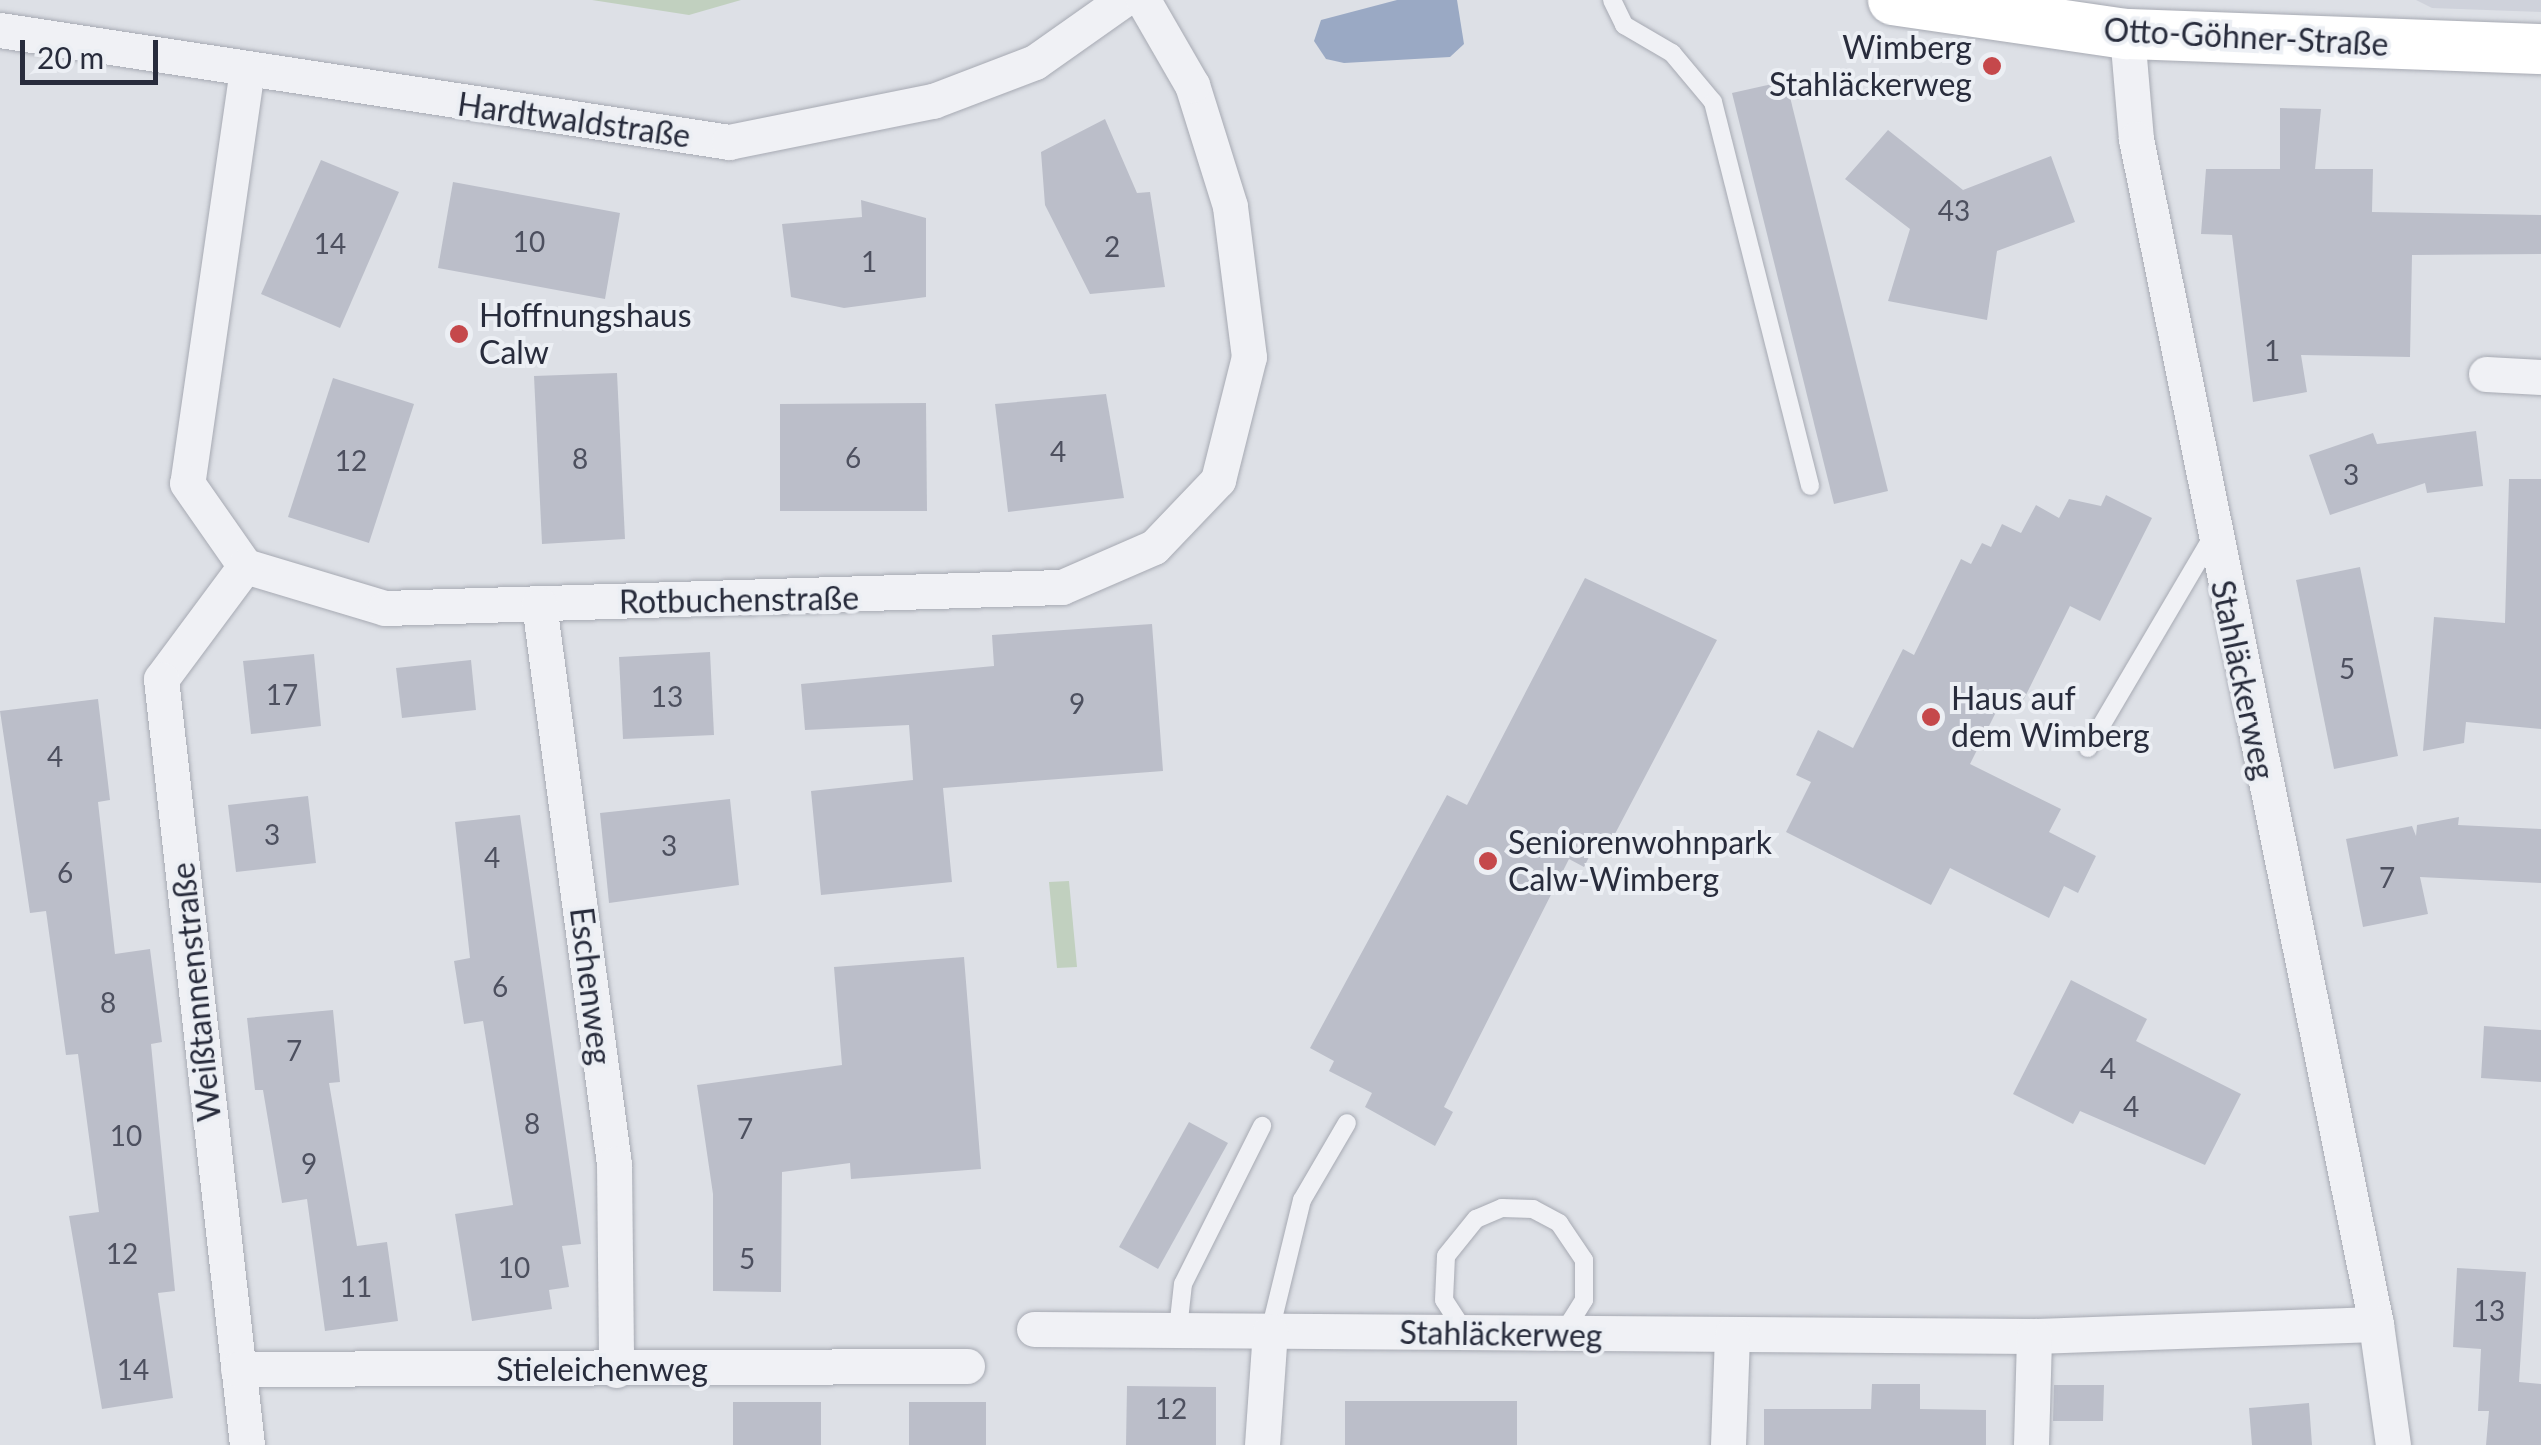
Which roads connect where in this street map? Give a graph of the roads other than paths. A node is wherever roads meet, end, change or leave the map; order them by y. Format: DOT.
graph roads {
  1 [pos="1123,0"];
  2 [pos="1143,0"];
  3 [pos="1612,0"];
  4 [pos="1893,0"];
  5 [pos="0,30"];
  6 [pos="2127,34"];
  7 [pos="2541,50"];
  8 [pos="247,70"];
  9 [pos="2486,374"];
  10 [pos="2541,376"];
  11 [pos="1810,486"];
  12 [pos="2214,536"];
  13 [pos="245,566"];
  14 [pos="539,604"];
  15 [pos="2088,748"];
  16 [pos="1347,1123"];
  17 [pos="1262,1126"];
  18 [pos="2376,1324"];
  19 [pos="1034,1329"];
  20 [pos="1178,1330"];
  21 [pos="1270,1331"];
  22 [pos="1466,1334"];
  23 [pos="1732,1334"];
  24 [pos="2034,1336"];
  25 [pos="1560,1338"];
  26 [pos="967,1366"];
  27 [pos="238,1369"];
  28 [pos="616,1370"];
  29 [pos="247,1445"];
  30 [pos="1262,1445"];
  31 [pos="1728,1445"];
  32 [pos="2031,1445"];
  33 [pos="2393,1445"];
  1 -- 8 [label="street, Hardtwaldstraße"];
  2 -- 14 [label="street, Rotbuchenstraße"];
  3 -- 11 [label="lane"];
  4 -- 6 [label="street, Otto-Göhner-Straße"];
  5 -- 8 [label="street, Hardtwaldstraße"];
  6 -- 7 [label="street, Otto-Göhner-Straße"];
  6 -- 12 [label="street, Stahläckerweg"];
  8 -- 13 [label="street"];
  9 -- 10 [label="street"];
  12 -- 15 [label="lane"];
  12 -- 18 [label="street, Stahläckerweg"];
  13 -- 14 [label="street, Rotbuchenstraße"];
  13 -- 27 [label="street, Weißtannenstraße"];
  14 -- 28 [label="street, Eschenweg"];
  16 -- 21 [label="lane"];
  17 -- 20 [label="lane"];
  18 -- 24 [label="street, Stahläckerweg"];
  18 -- 33 [label="street, Stahläckerweg"];
  19 -- 20 [label="street, Stahläckerweg"];
  20 -- 21 [label="street, Stahläckerweg"];
  21 -- 22 [label="street, Stahläckerweg"];
  21 -- 30 [label="street"];
  22 -- 25 [label="street, Stahläckerweg"];
  22 -- 25 [label="lane"];
  23 -- 24 [label="street, Stahläckerweg"];
  23 -- 25 [label="street, Stahläckerweg"];
  23 -- 31 [label="street"];
  24 -- 32 [label="street"];
  26 -- 28 [label="street, Stieleichenweg"];
  27 -- 28 [label="street, Stieleichenweg"];
  27 -- 29 [label="street, Weißtannenstraße"];
}
